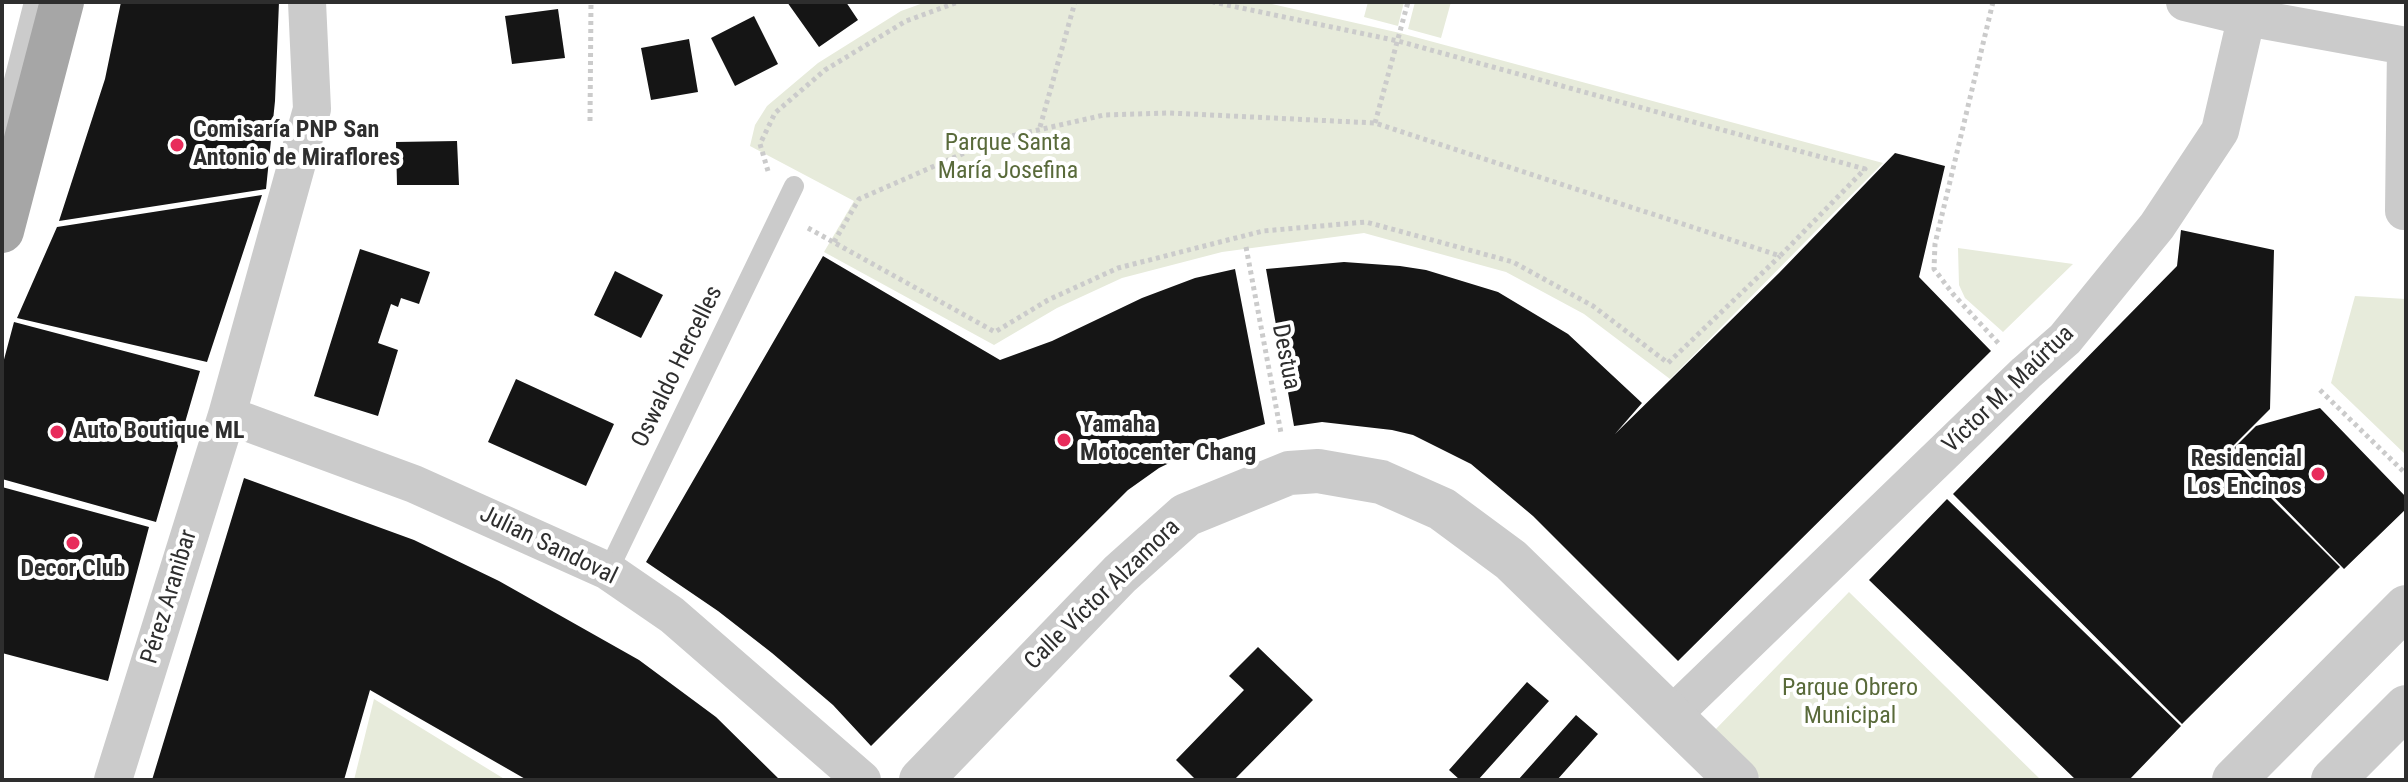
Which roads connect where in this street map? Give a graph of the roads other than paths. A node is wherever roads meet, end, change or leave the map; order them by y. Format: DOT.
graph roads {
  1 [pos="34,2"];
  2 [pos="62,2"];
  3 [pos="307,2"];
  4 [pos="2185,2"];
  5 [pos="2249,9"];
  6 [pos="2406,46"];
  7 [pos="2,127"];
  8 [pos="794,186"];
  9 [pos="2404,211"];
  10 [pos="2,231"];
  11 [pos="227,415"];
  12 [pos="608,571"];
  13 [pos="2406,607"];
  14 [pos="2406,707"];
  15 [pos="1672,715"];
  16 [pos="113,780"];
  17 [pos="862,780"];
  18 [pos="921,780"];
  19 [pos="1737,780"];
  20 [pos="2234,780"];
  21 [pos="2333,780"];
  1 -- 7 [label="lane"];
  2 -- 10 [label="main road"];
  3 -- 11 [label="street, Pérez Aranibar"];
  4 -- 5 [label="street"];
  5 -- 6 [label="street"];
  5 -- 15 [label="street, Víctor M. Maúrtua"];
  6 -- 9 [label="street"];
  8 -- 12 [label="lane, Oswaldo Hercelles"];
  11 -- 12 [label="street, Julian Sandoval"];
  11 -- 16 [label="street, Pérez Aranibar"];
  12 -- 17 [label="street, Julian Sandoval"];
  13 -- 20 [label="street"];
  14 -- 21 [label="street"];
  15 -- 18 [label="street, Calle Víctor Alzamora"];
  15 -- 19 [label="street, Calle Víctor Alzamora"];
}
